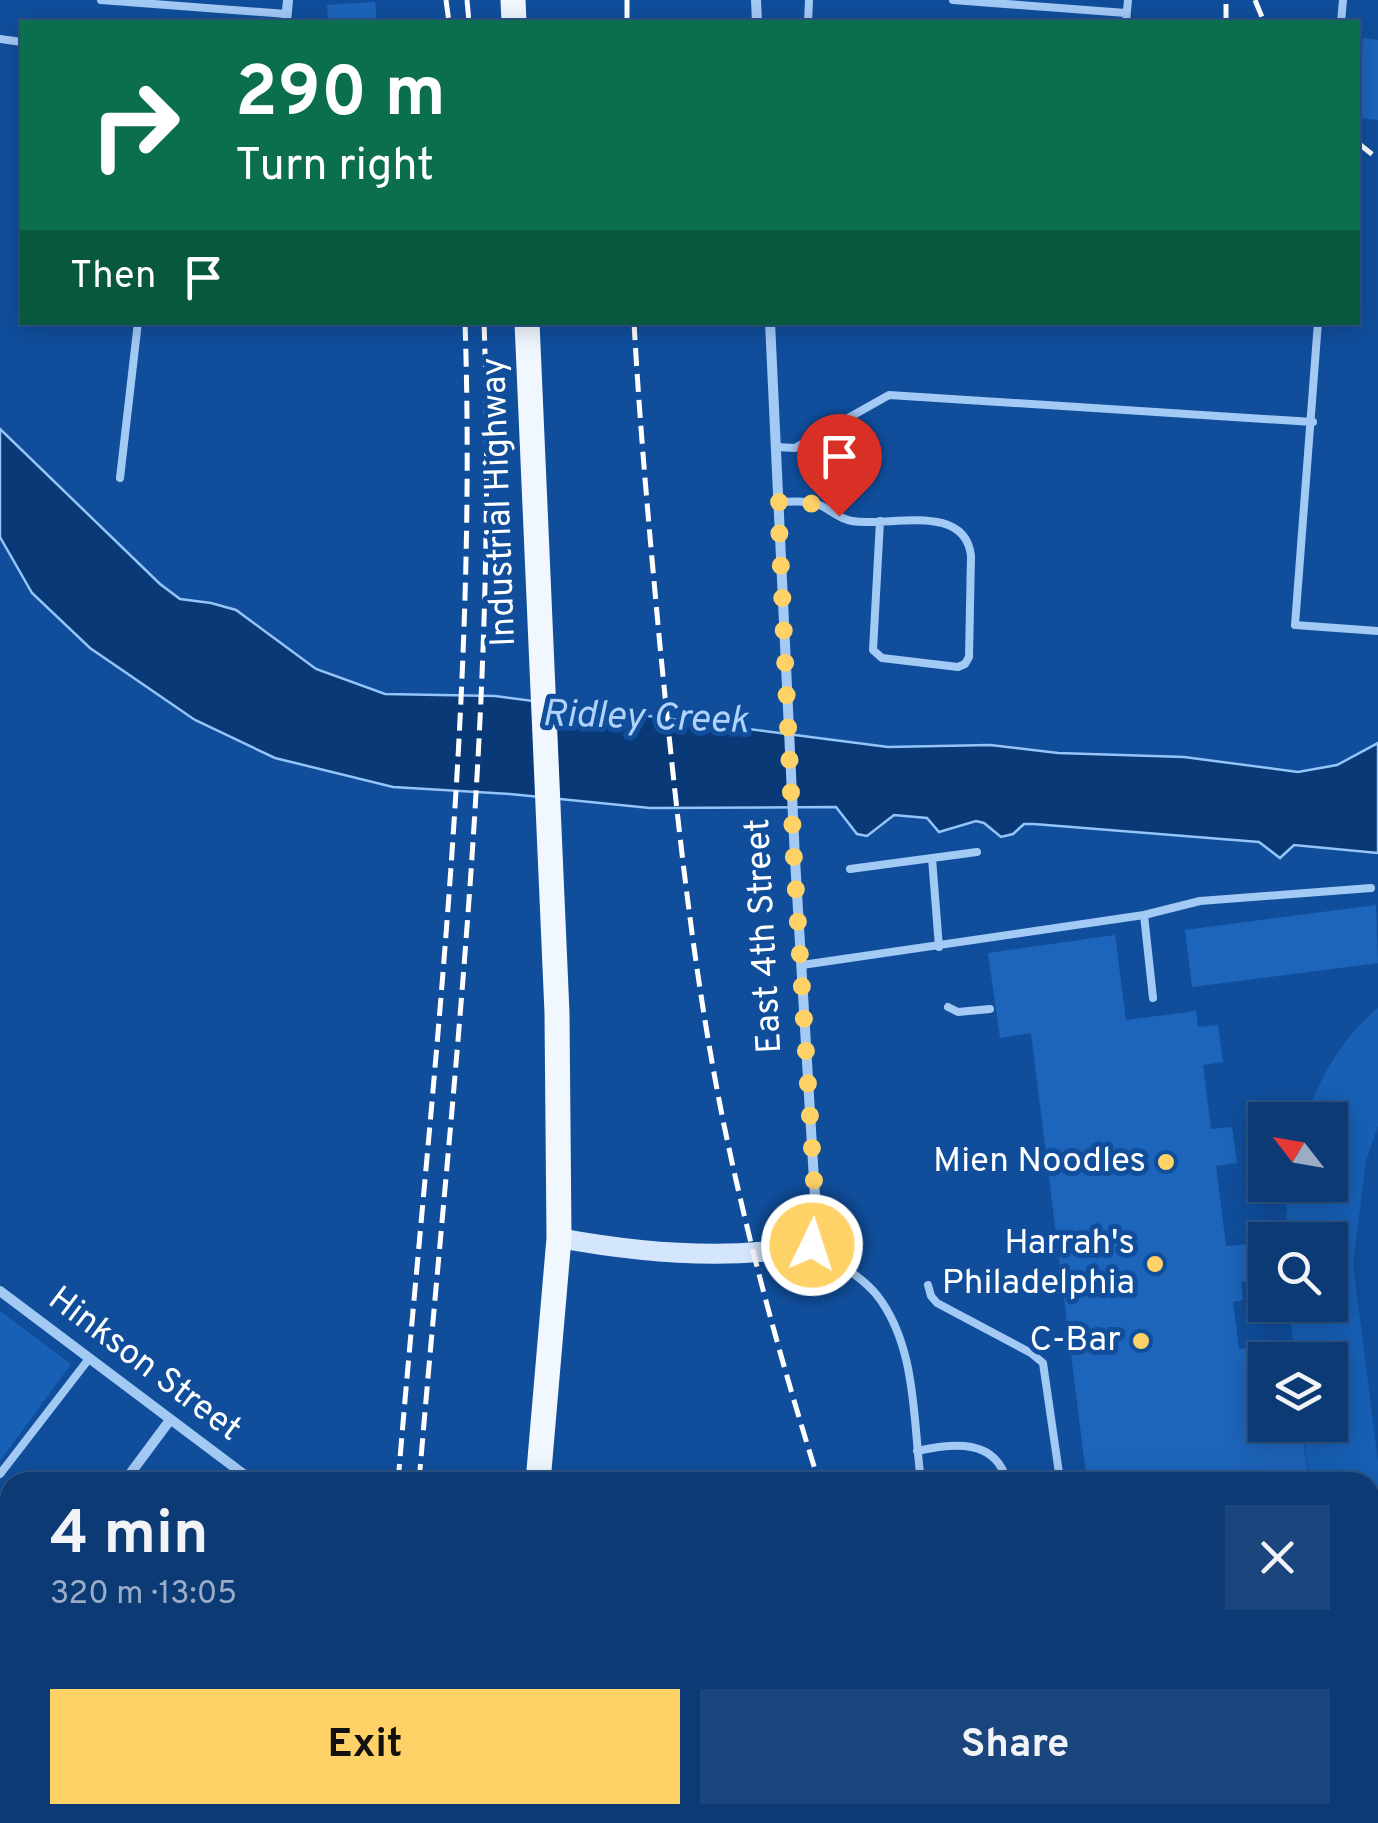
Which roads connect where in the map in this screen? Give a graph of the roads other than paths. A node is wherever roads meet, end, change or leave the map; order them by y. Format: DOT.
graph roads {
  1 [pos="100,0"];
  2 [pos="288,0"];
  3 [pos="953,0"];
  4 [pos="1128,0"];
  5 [pos="287,18"];
  6 [pos="1126,18"];
  7 [pos="138,325"];
  8 [pos="527,325"];
  9 [pos="770,325"];
  10 [pos="1318,325"];
  11 [pos="1313,422"];
  12 [pos="776,447"];
  13 [pos="120,478"];
  14 [pos="778,502"];
  15 [pos="880,521"];
  16 [pos="1378,631"];
  17 [pos="977,852"];
  18 [pos="932,858"];
  19 [pos="850,869"];
  20 [pos="1370,888"];
  21 [pos="1144,915"];
  22 [pos="939,947"];
  23 [pos="802,965"];
  24 [pos="1153,998"];
  25 [pos="948,1007"];
  26 [pos="990,1009"];
  27 [pos="559,1238"];
  28 [pos="812,1245"];
  29 [pos="928,1284"];
  30 [pos="0,1291"];
  31 [pos="88,1360"];
  32 [pos="170,1420"];
  33 [pos="917,1451"];
  34 [pos="2,1472"];
  35 [pos="131,1472"];
  36 [pos="240,1472"];
  37 [pos="539,1472"];
  38 [pos="920,1472"];
  39 [pos="1003,1472"];
  40 [pos="1059,1472"];
  1 -- 5 [label="lane"];
  2 -- 5 [label="street"];
  3 -- 6 [label="lane"];
  4 -- 6 [label="lane"];
  7 -- 13 [label="lane"];
  8 -- 27 [label="main road, Industrial Highway"];
  9 -- 12 [label="street, East 4th Street"];
  10 -- 11 [label="lane"];
  11 -- 12 [label="lane"];
  11 -- 16 [label="lane"];
  12 -- 14 [label="street, East 4th Street"];
  14 -- 15 [label="lane"];
  14 -- 23 [label="street, East 4th Street"];
  15 -- 15 [label="lane"];
  17 -- 18 [label="lane"];
  18 -- 19 [label="lane"];
  18 -- 22 [label="lane"];
  20 -- 21 [label="lane"];
  21 -- 22 [label="lane"];
  21 -- 24 [label="lane"];
  22 -- 23 [label="lane"];
  23 -- 28 [label="street, East 4th Street"];
  25 -- 26 [label="lane"];
  27 -- 28 [label="street"];
  27 -- 37 [label="main road"];
  28 -- 33 [label="lane"];
  29 -- 40 [label="lane"];
  30 -- 31 [label="street, Hinkson Street"];
  31 -- 32 [label="street, Hinkson Street"];
  31 -- 34 [label="lane"];
  32 -- 35 [label="street"];
  32 -- 36 [label="street, Hinkson Street"];
  33 -- 38 [label="lane"];
  33 -- 39 [label="lane"];
}
